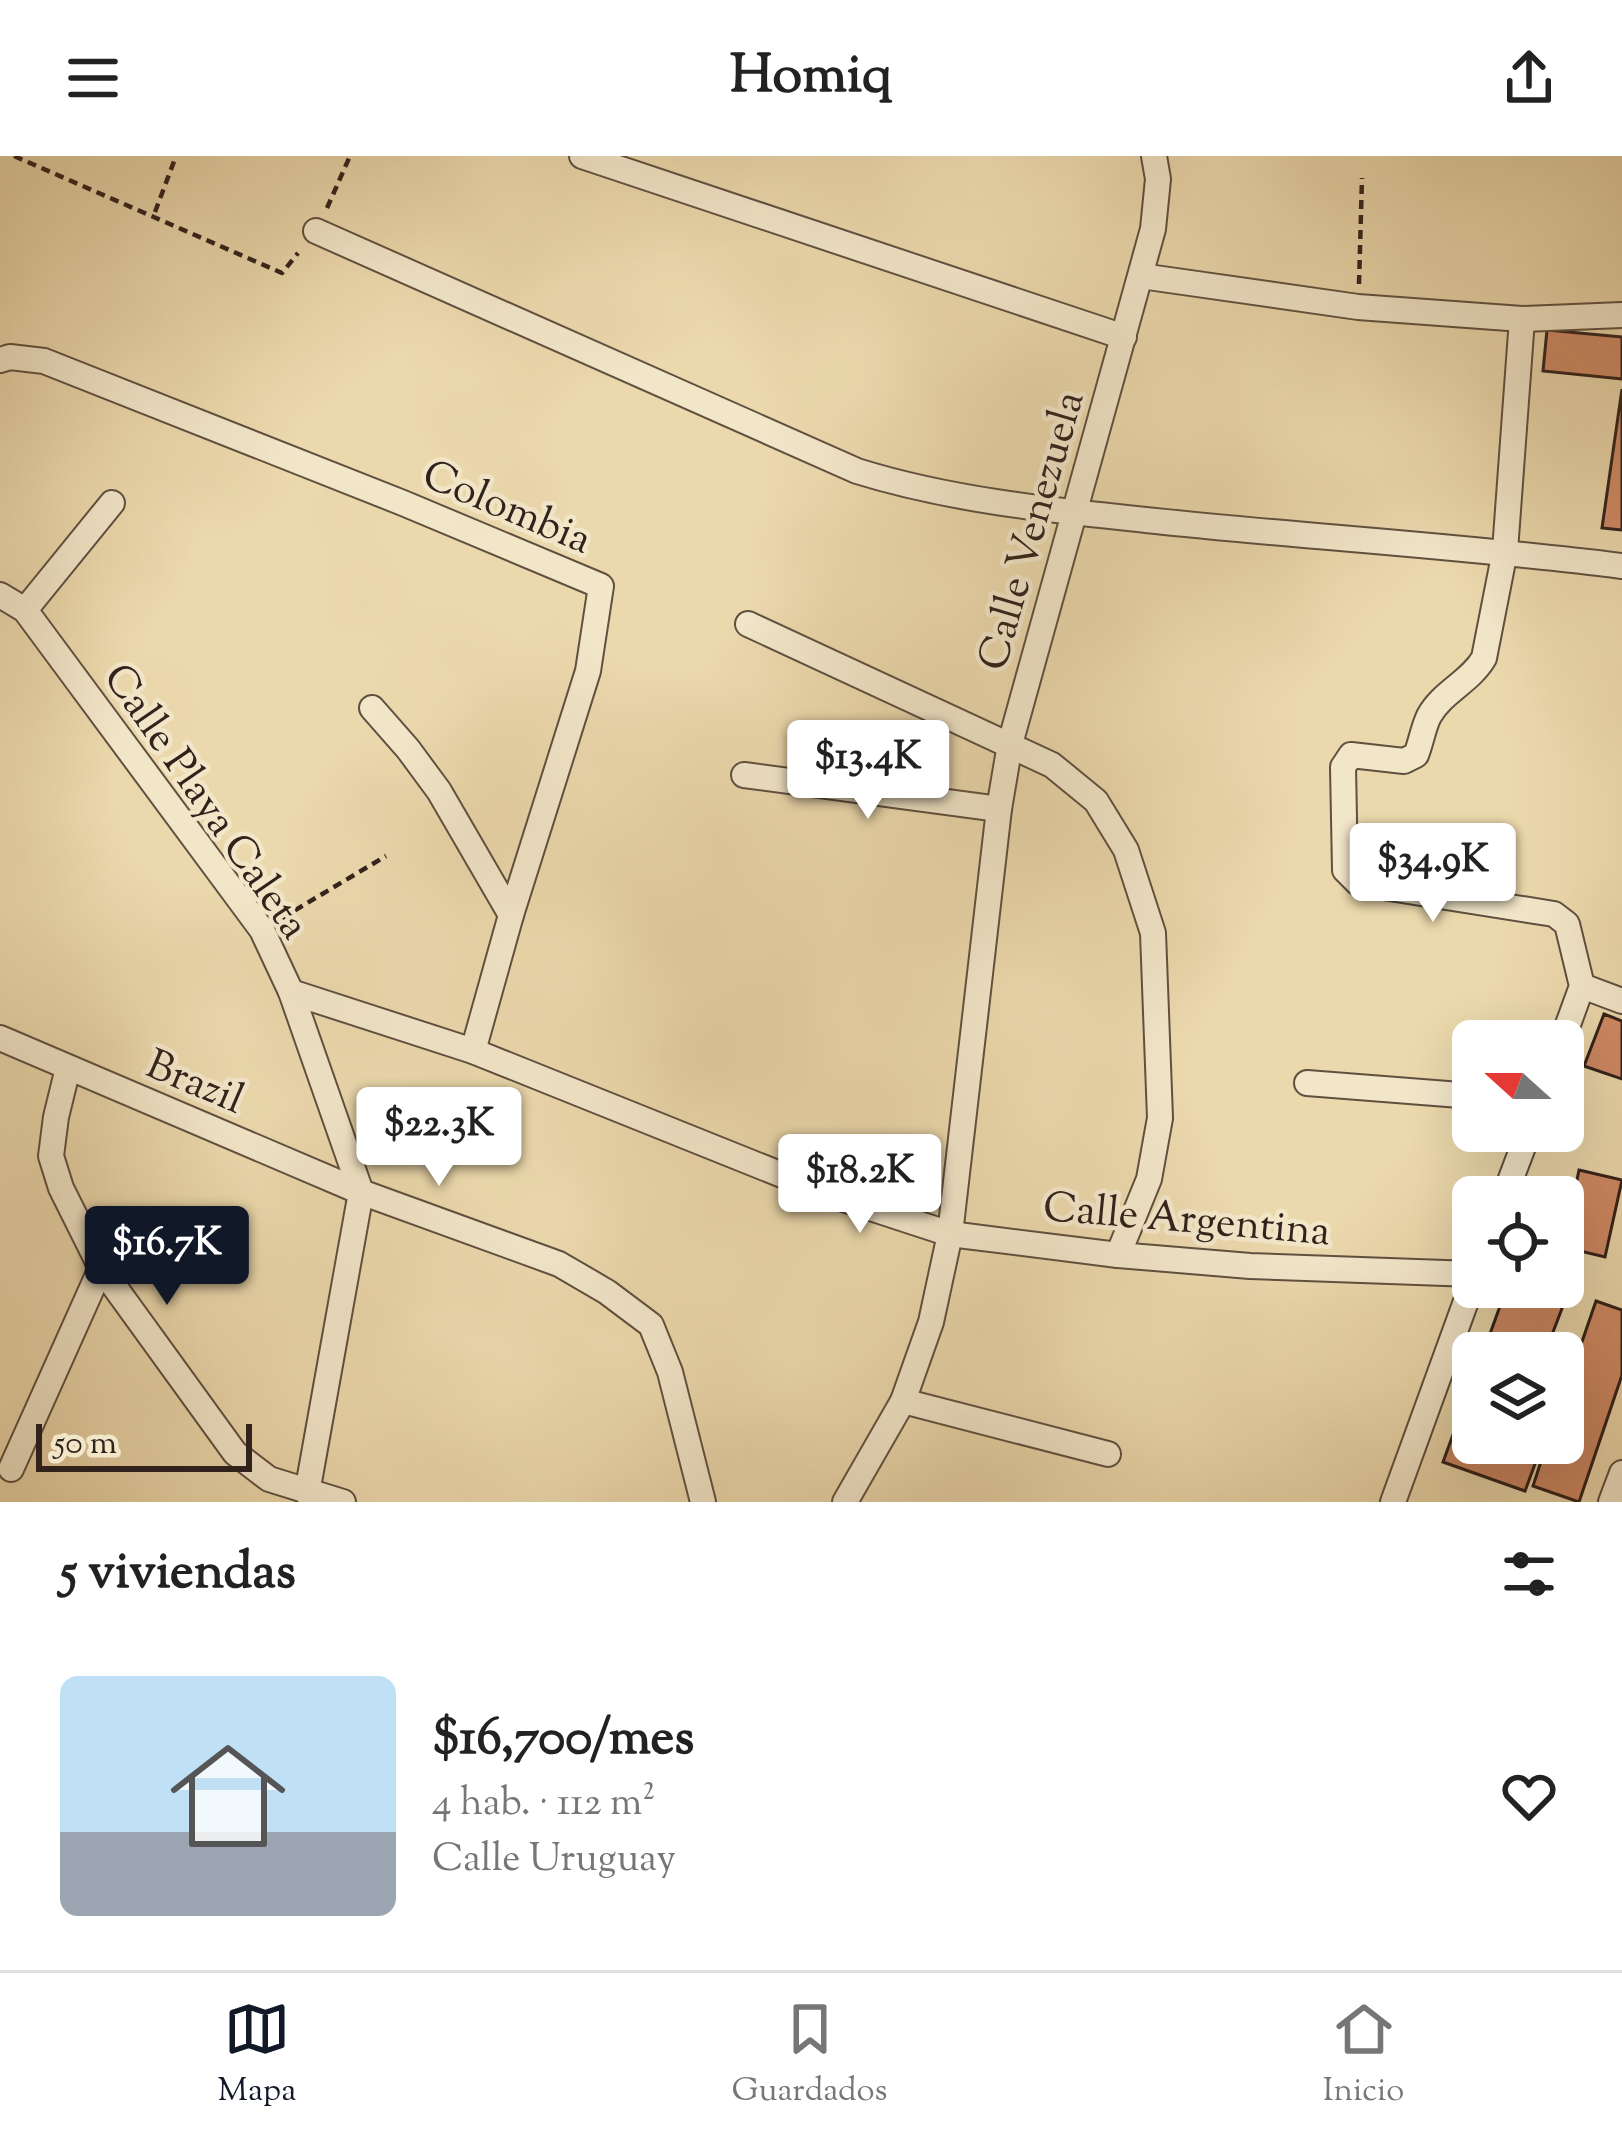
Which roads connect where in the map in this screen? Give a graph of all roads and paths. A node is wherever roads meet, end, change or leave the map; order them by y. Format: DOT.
graph roads {
  1 [pos="14,156"];
  2 [pos="176,156"];
  3 [pos="582,156"];
  4 [pos="1154,156"];
  5 [pos="1362,178"];
  6 [pos="154,215"];
  7 [pos="316,231"];
  8 [pos="282,273"];
  9 [pos="1142,276"];
  10 [pos="1358,308"];
  11 [pos="1622,315"];
  12 [pos="1522,319"];
  13 [pos="1124,337"];
  14 [pos="0,359"];
  15 [pos="112,502"];
  16 [pos="1075,513"];
  17 [pos="1505,551"];
  18 [pos="1622,566"];
  19 [pos="0,595"];
  20 [pos="25,610"];
  21 [pos="748,624"];
  22 [pos="372,708"];
  23 [pos="1010,744"];
  24 [pos="744,776"];
  25 [pos="999,809"];
  26 [pos="386,856"];
  27 [pos="511,915"];
  28 [pos="262,930"];
  29 [pos="1582,986"];
  30 [pos="291,992"];
  31 [pos="1622,1001"];
  32 [pos="0,1020"];
  33 [pos="1570,1020"];
  34 [pos="8,1041"];
  35 [pos="473,1051"];
  36 [pos="68,1068"];
  37 [pos="1307,1083"];
  38 [pos="1452,1094"];
  39 [pos="361,1192"];
  40 [pos="950,1234"];
  41 [pos="1118,1255"];
  42 [pos="101,1268"];
  43 [pos="1452,1277"];
  44 [pos="1462,1308"];
  45 [pos="903,1401"];
  46 [pos="1108,1454"];
  47 [pos="10,1468"];
  48 [pos="1622,1473"];
  49 [pos="307,1493"];
  50 [pos="343,1502"];
  51 [pos="703,1502"];
  52 [pos="845,1502"];
  53 [pos="1394,1502"];
  54 [pos="1611,1502"];
  1 -- 6 [label="path"];
  2 -- 6 [label="path"];
  3 -- 13 [label="street"];
  4 -- 9 [label="street, Calle Venezuela"];
  5 -- 10 [label="path"];
  6 -- 8 [label="path"];
  7 -- 16 [label="street"];
  9 -- 10 [label="street"];
  9 -- 13 [label="street, Calle Venezuela"];
  10 -- 12 [label="street"];
  11 -- 12 [label="street"];
  12 -- 17 [label="street"];
  13 -- 16 [label="street, Calle Venezuela"];
  14 -- 27 [label="street, Colombia"];
  15 -- 20 [label="street"];
  16 -- 17 [label="street"];
  16 -- 23 [label="street, Calle Venezuela"];
  17 -- 18 [label="street"];
  17 -- 29 [label="street"];
  19 -- 20 [label="street, Calle Playa Caleta"];
  20 -- 28 [label="street, Calle Playa Caleta"];
  21 -- 23 [label="street"];
  22 -- 27 [label="street"];
  23 -- 25 [label="street, Calle Venezuela"];
  23 -- 41 [label="street"];
  24 -- 25 [label="street"];
  25 -- 40 [label="street, Calle Venezuela"];
  26 -- 28 [label="path"];
  27 -- 35 [label="street, Colombia"];
  28 -- 30 [label="street, Calle Playa Caleta"];
  29 -- 31 [label="street"];
  29 -- 33 [label="street"];
  30 -- 35 [label="street, Calle Argentina"];
  30 -- 39 [label="street, Calle Playa Caleta"];
  32 -- 34 [label="street"];
  34 -- 36 [label="street, Brazil"];
  35 -- 40 [label="street, Calle Argentina"];
  36 -- 39 [label="street, Brazil"];
  36 -- 42 [label="street"];
  37 -- 38 [label="street"];
  39 -- 49 [label="street, Calle Playa Caleta"];
  39 -- 51 [label="street, Brazil"];
  40 -- 41 [label="street, Calle Argentina"];
  40 -- 45 [label="street, Calle Venezuela"];
  41 -- 43 [label="street, Calle Argentina"];
  42 -- 47 [label="street"];
  42 -- 49 [label="street"];
  44 -- 53 [label="street"];
  45 -- 46 [label="street"];
  45 -- 52 [label="street, Calle Venezuela"];
  48 -- 54 [label="street"];
  49 -- 50 [label="street"];
}
